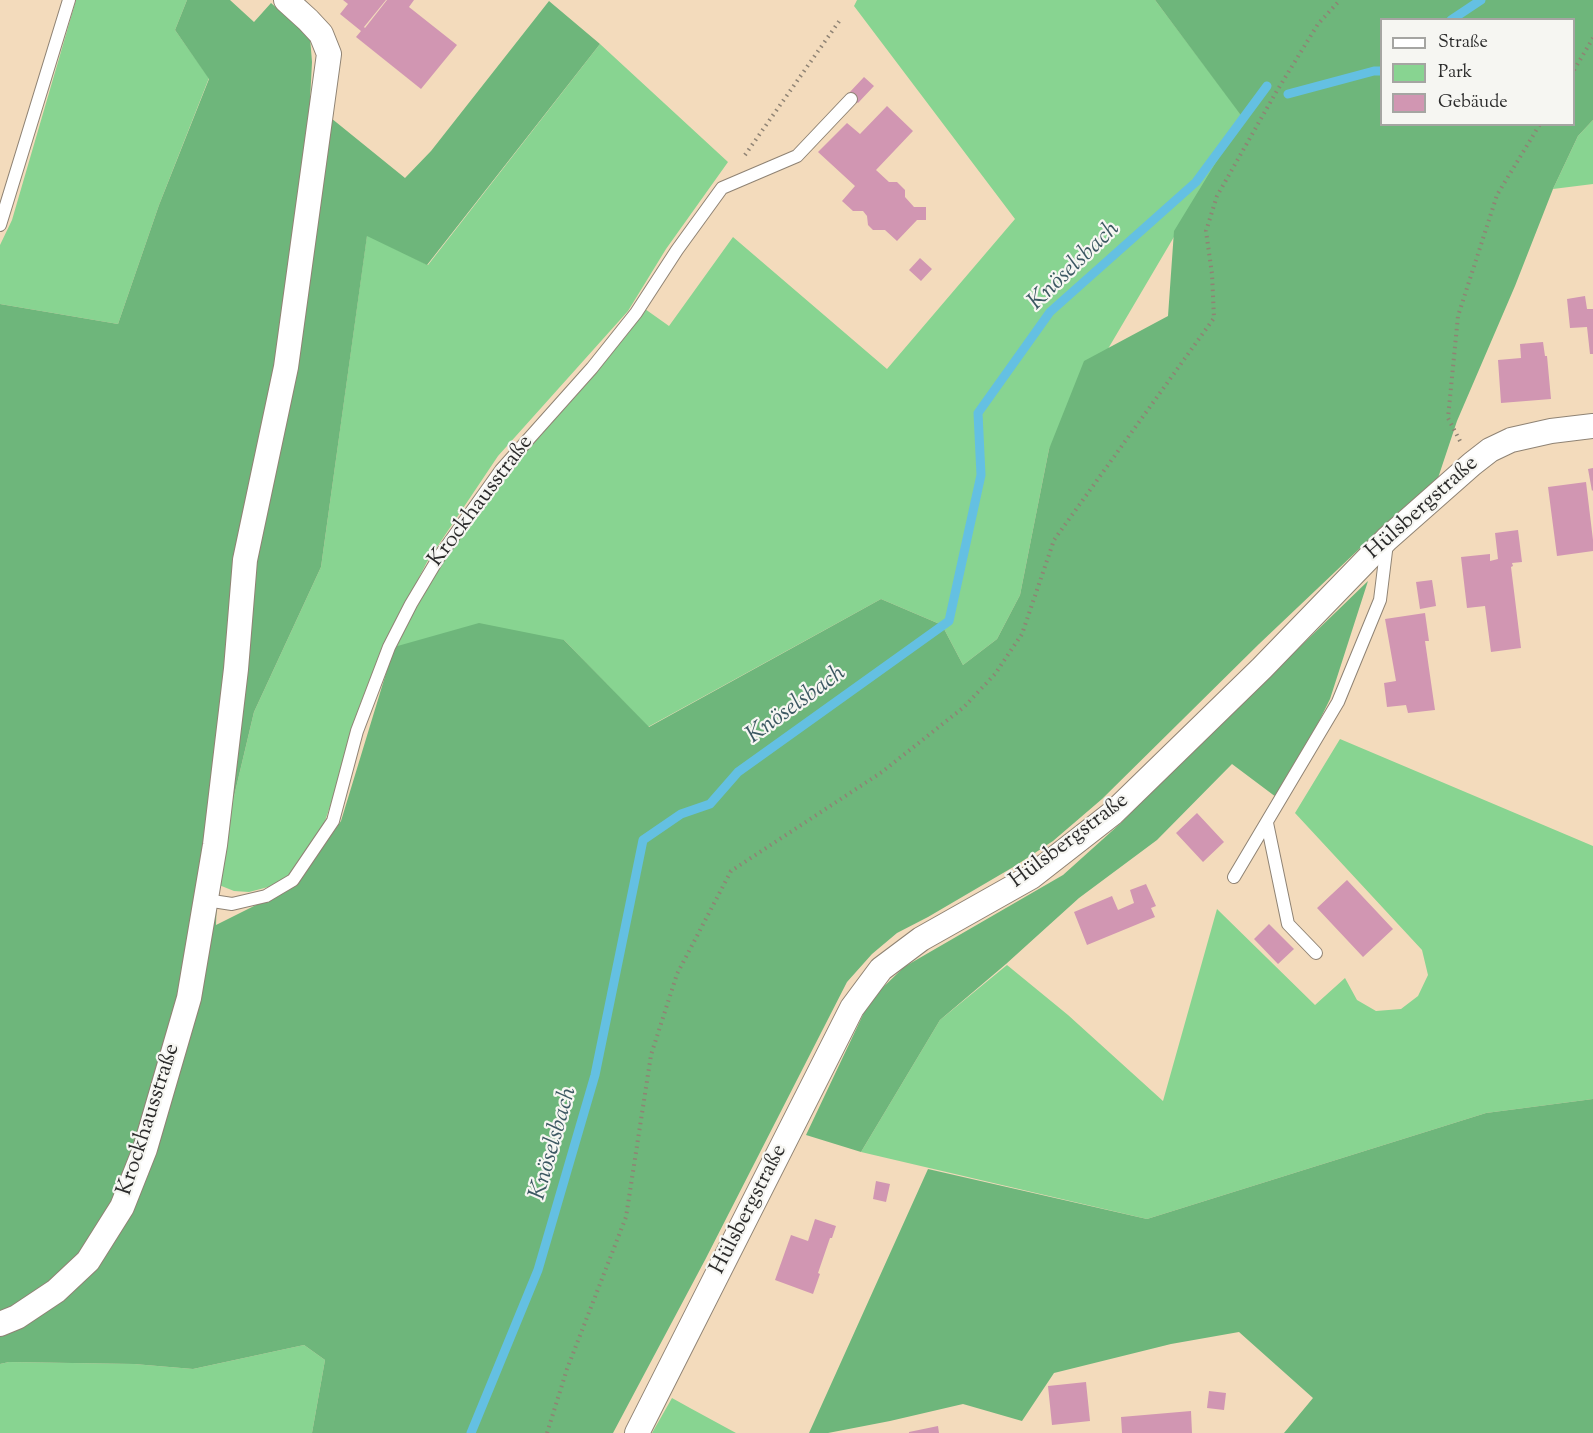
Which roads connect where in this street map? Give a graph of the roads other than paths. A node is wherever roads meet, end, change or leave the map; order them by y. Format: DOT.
graph roads {
  1 [pos="69,0"];
  2 [pos="286,0"];
  3 [pos="850,99"];
  4 [pos="0,225"];
  5 [pos="1593,426"];
  6 [pos="1387,539"];
  7 [pos="1266,823"];
  8 [pos="1233,877"];
  9 [pos="206,900"];
  10 [pos="1316,952"];
  11 [pos="0,1324"];
  12 [pos="637,1433"];
  1 -- 4 [label="lane"];
  2 -- 9 [label="street, Krockhausstraße"];
  3 -- 9 [label="lane, Krockhausstraße"];
  5 -- 6 [label="street, Hülsbergstraße"];
  6 -- 7 [label="lane"];
  6 -- 12 [label="street, Hülsbergstraße"];
  7 -- 8 [label="lane"];
  7 -- 10 [label="lane"];
  9 -- 11 [label="street, Krockhausstraße"];
}
